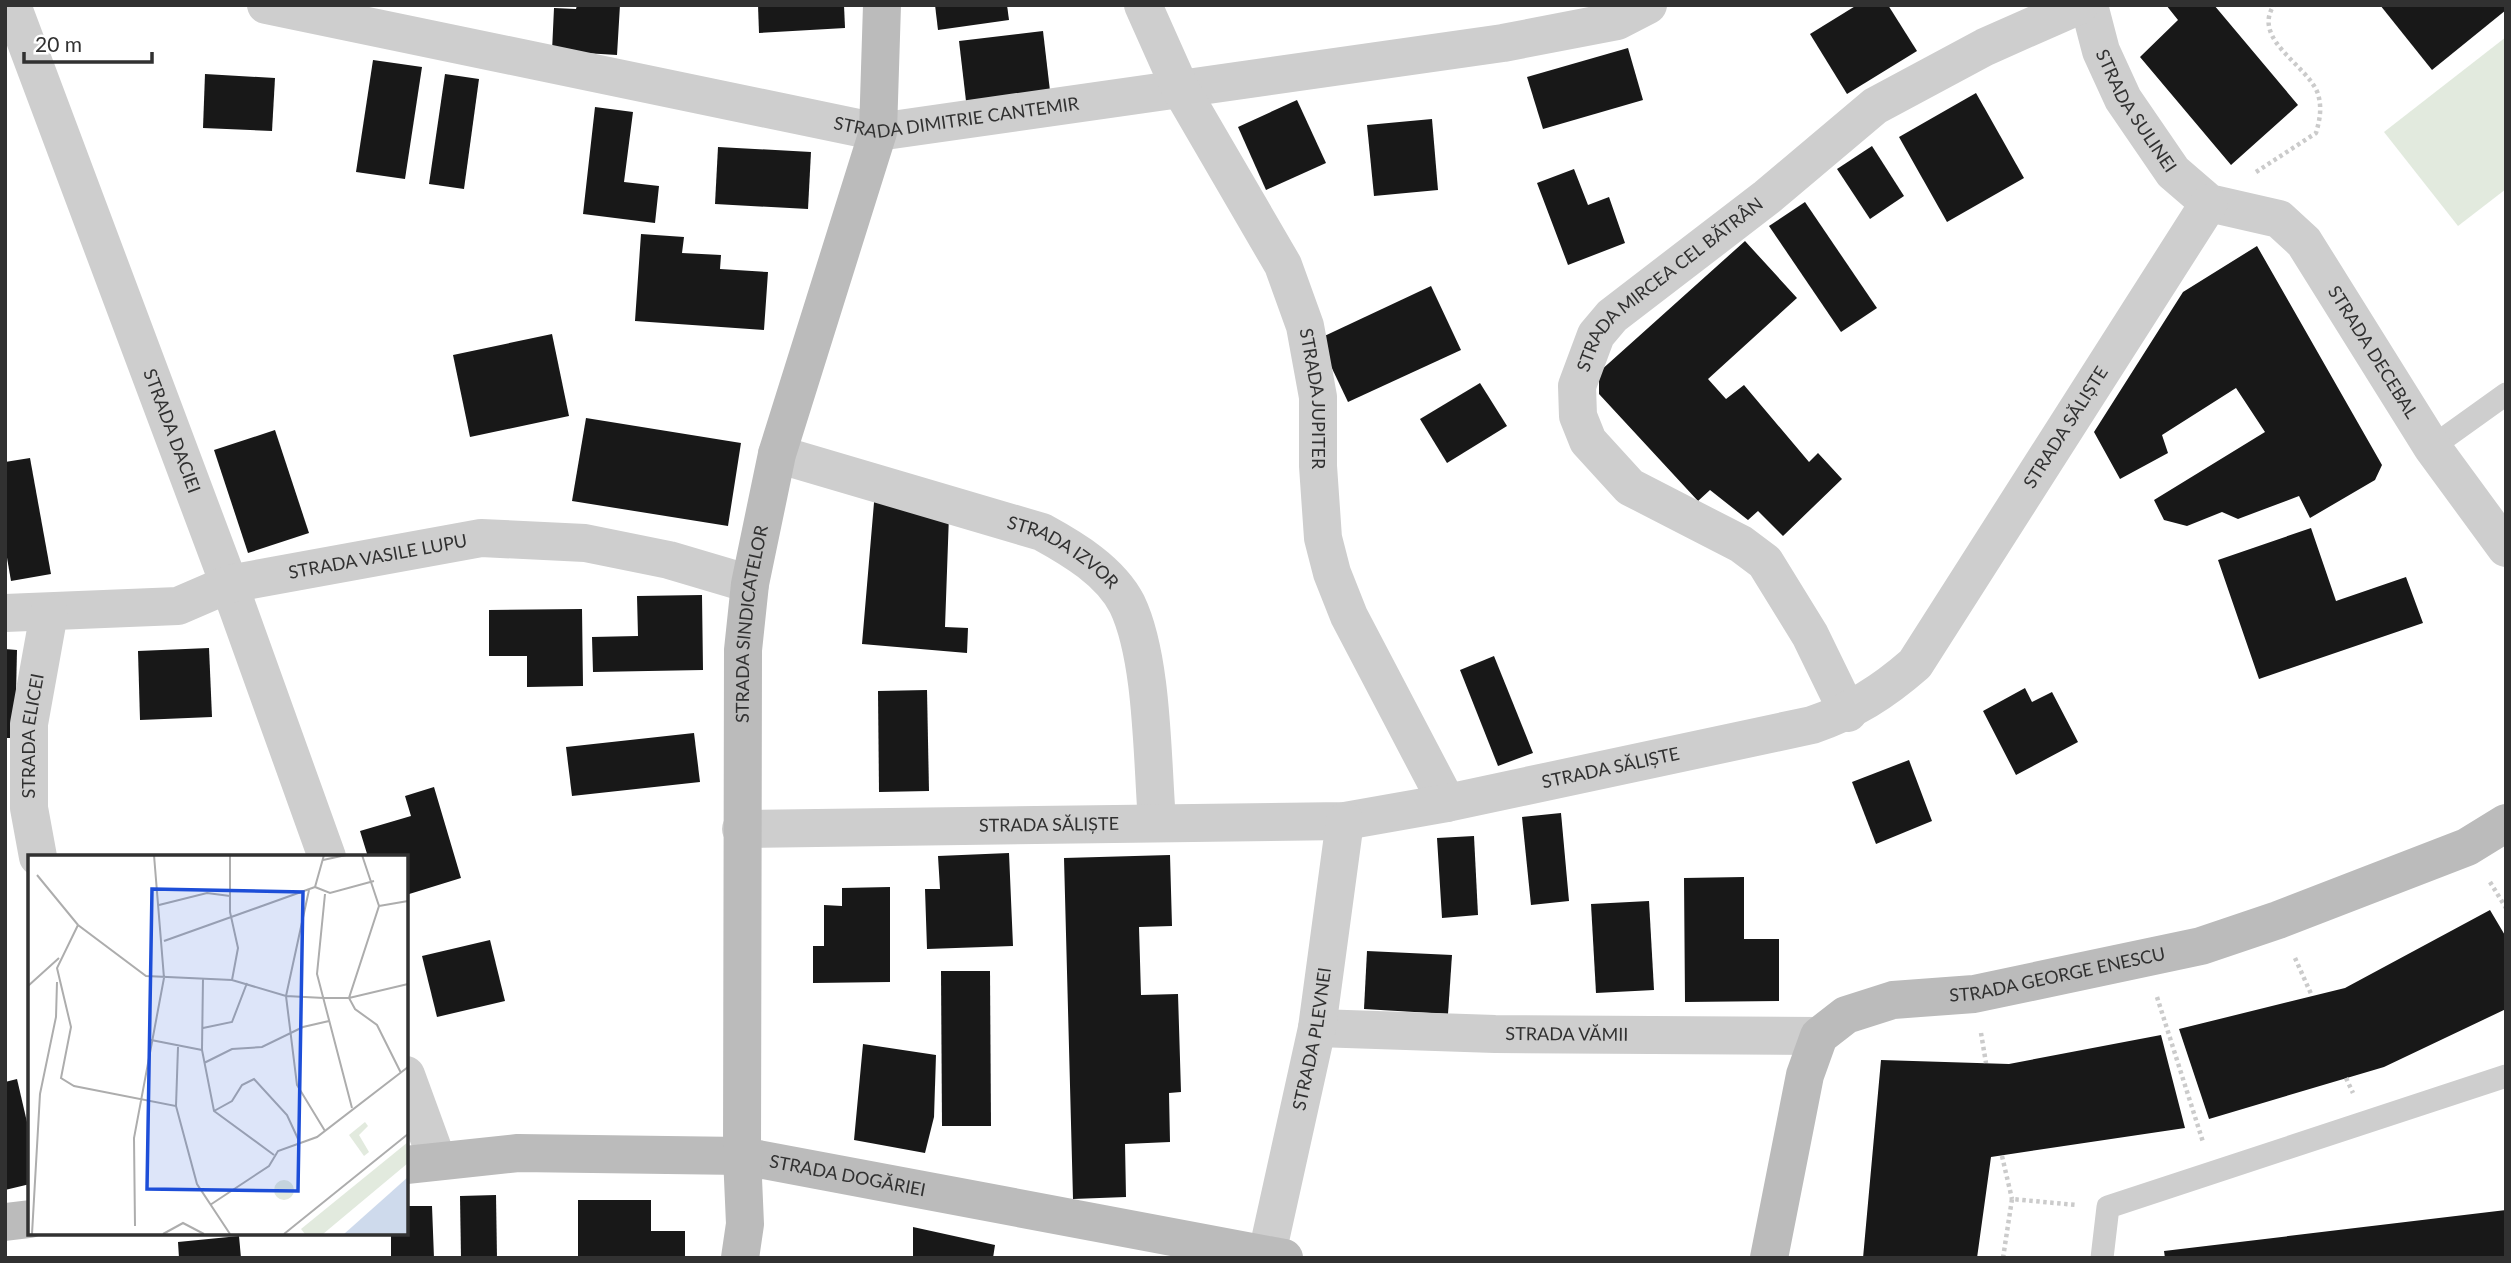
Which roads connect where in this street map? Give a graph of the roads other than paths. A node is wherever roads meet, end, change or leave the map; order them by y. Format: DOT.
graph roads {
  1 [pos="12,5"];
  2 [pos="266,5"];
  3 [pos="882,5"];
  4 [pos="1143,5"];
  5 [pos="1648,5"];
  6 [pos="2080,5"];
  7 [pos="2090,5"];
  8 [pos="1180,88"];
  9 [pos="878,132"];
  10 [pos="2209,202"];
  11 [pos="2506,394"];
  12 [pos="2432,447"];
  13 [pos="776,454"];
  14 [pos="2506,548"];
  15 [pos="229,584"];
  16 [pos="750,584"];
  17 [pos="5,613"];
  18 [pos="49,613"];
  19 [pos="1848,713"];
  20 [pos="1447,803"];
  21 [pos="1157,821"];
  22 [pos="1345,821"];
  23 [pos="2506,823"];
  24 [pos="741,829"];
  25 [pos="38,855"];
  26 [pos="326,855"];
  27 [pos="1317,1028"];
  28 [pos="1819,1037"];
  29 [pos="2506,1076"];
  30 [pos="408,1087"];
  31 [pos="742,1156"];
  32 [pos="421,1163"];
  33 [pos="28,1219"];
  34 [pos="5,1222"];
  35 [pos="1275,1256"];
  36 [pos="740,1258"];
  37 [pos="1769,1258"];
  38 [pos="2102,1258"];
  1 -- 15 [label="street, STRADA DACIEI"];
  2 -- 9 [label="street, STRADA DIMITRIE CANTEMIR"];
  3 -- 9 [label="street, STRADA SINDICATELOR"];
  4 -- 8 [label="street, STRADA JUPITER"];
  5 -- 8 [label="street, STRADA DIMITRIE CANTEMIR"];
  6 -- 19 [label="street, STRADA MIRCEA CEL BĂTRÂN"];
  7 -- 10 [label="street, STRADA SULINEI"];
  8 -- 9 [label="street, STRADA DIMITRIE CANTEMIR"];
  8 -- 20 [label="street, STRADA JUPITER"];
  9 -- 13 [label="street, STRADA SINDICATELOR"];
  10 -- 12 [label="street, STRADA DECEBAL"];
  10 -- 19 [label="street, STRADA SĂLIȘTE"];
  11 -- 12 [label="lane"];
  12 -- 14 [label="street, STRADA DECEBAL"];
  13 -- 16 [label="street, STRADA SINDICATELOR"];
  13 -- 21 [label="street, STRADA IZVOR"];
  15 -- 16 [label="street, STRADA VASILE LUPU"];
  15 -- 18 [label="street, STRADA VASILE LUPU"];
  15 -- 26 [label="street, STRADA DACIEI"];
  16 -- 24 [label="street, STRADA SINDICATELOR"];
  17 -- 18 [label="street, STRADA VASILE LUPU"];
  18 -- 25 [label="street, STRADA ELICEI"];
  19 -- 20 [label="street, STRADA SĂLIȘTE"];
  20 -- 22 [label="street, STRADA SĂLIȘTE"];
  21 -- 22 [label="street, STRADA SĂLIȘTE"];
  21 -- 24 [label="street, STRADA SĂLIȘTE"];
  22 -- 27 [label="street, STRADA PLEVNEI"];
  23 -- 28 [label="street, STRADA GEORGE ENESCU"];
  24 -- 31 [label="street, STRADA SINDICATELOR"];
  27 -- 28 [label="street, STRADA VĂMII"];
  27 -- 35 [label="street, STRADA PLEVNEI"];
  28 -- 37 [label="street"];
  29 -- 38 [label="lane"];
  30 -- 32 [label="street"];
  31 -- 32 [label="street, STRADA DOGĂRIEI"];
  31 -- 35 [label="street, STRADA DOGĂRIEI"];
  31 -- 36 [label="street, STRADA SINDICATELOR"];
  33 -- 34 [label="street"];
}
